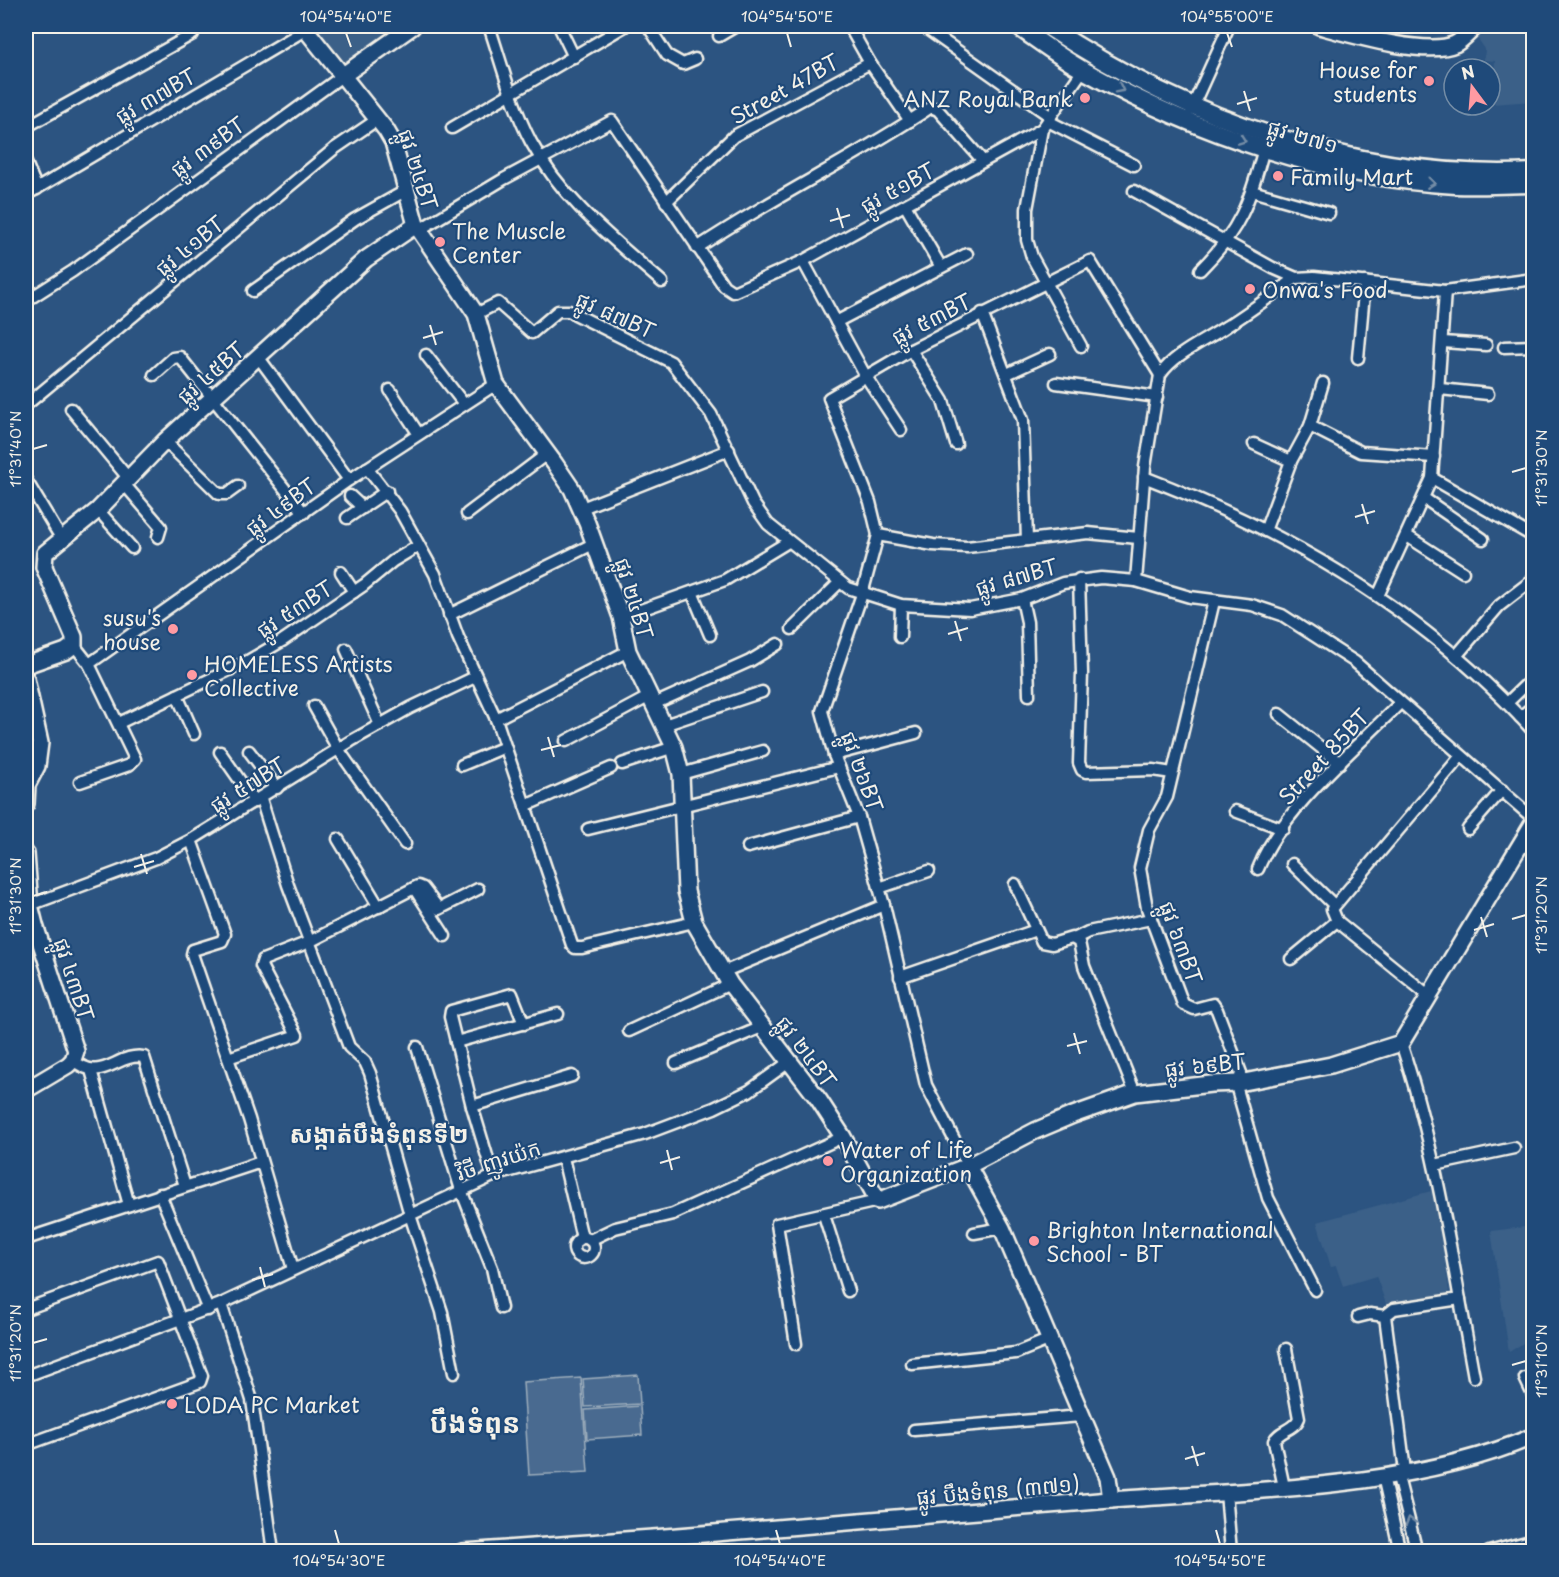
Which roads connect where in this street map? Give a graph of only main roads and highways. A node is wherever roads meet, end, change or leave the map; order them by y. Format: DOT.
graph roads {
  1 [pos="1017,26"];
  2 [pos="1047,26"];
  3 [pos="1190,112"];
  4 [pos="1533,172"];
  5 [pos="1533,184"];
  1 -- 3 [label="main road, ផ្លូវ ២៧១, one-way"];
  2 -- 3 [label="main road, ផ្លូវ ២៧១"];
  3 -- 4 [label="main road, ផ្លូវ ២៧១"];
  3 -- 5 [label="main road, ផ្លូវ ២៧១, one-way"];
}
